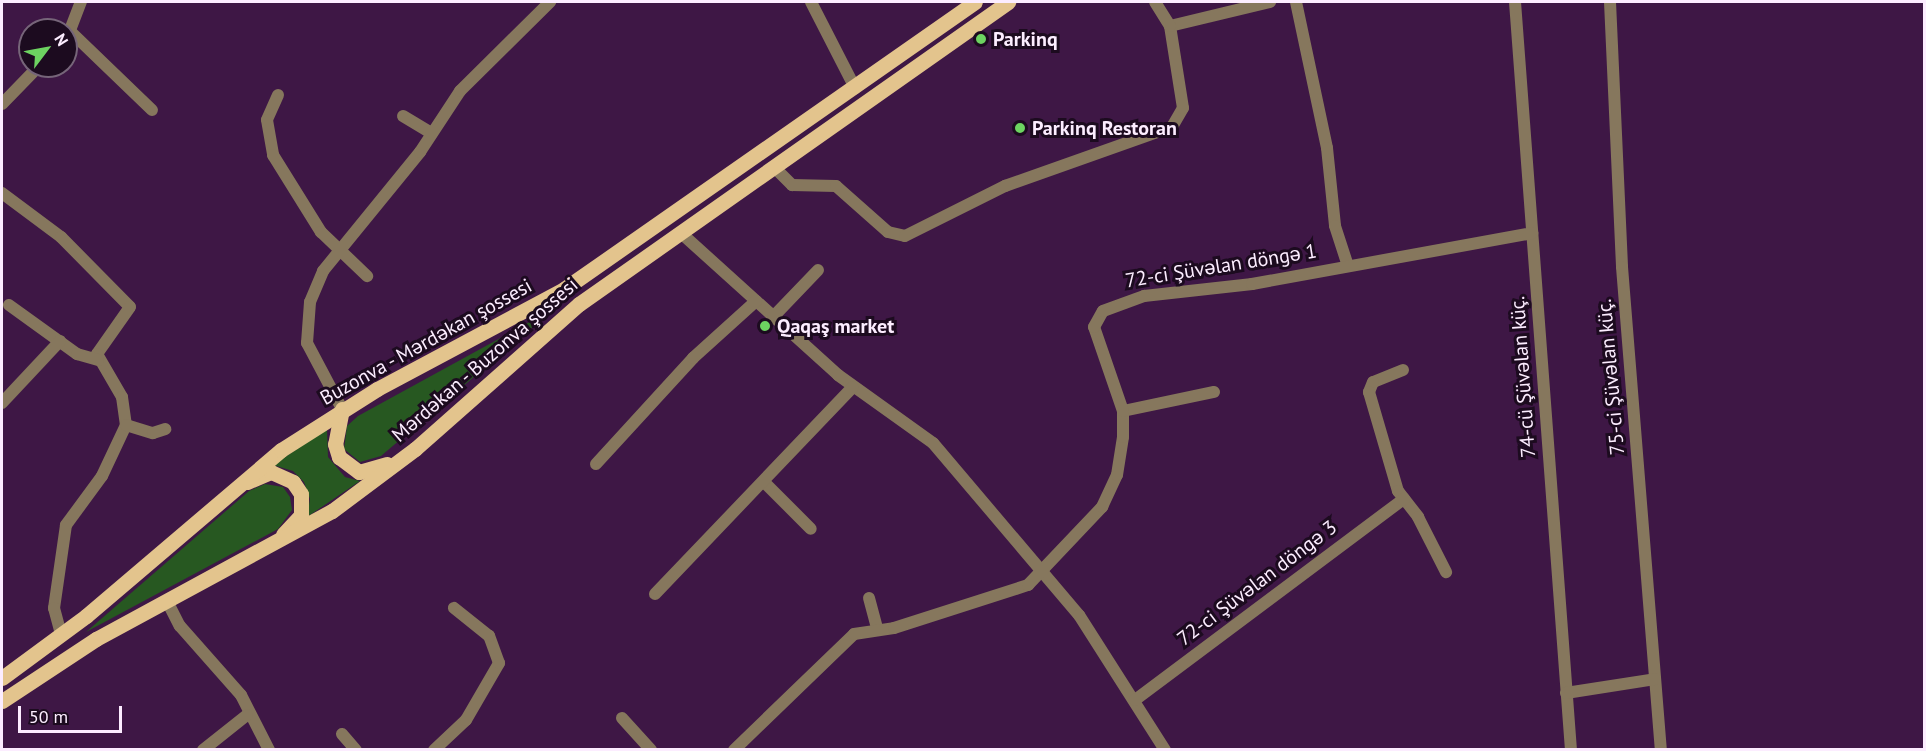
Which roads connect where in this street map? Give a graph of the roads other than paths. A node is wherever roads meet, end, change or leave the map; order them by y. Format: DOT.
graph roads {
  1 [pos="81,2"];
  2 [pos="550,2"];
  3 [pos="811,2"];
  4 [pos="975,2"];
  5 [pos="1008,2"];
  6 [pos="1155,2"];
  7 [pos="1270,2"];
  8 [pos="1296,2"];
  9 [pos="1515,2"];
  10 [pos="1610,2"];
  11 [pos="75,18"];
  12 [pos="1170,26"];
  13 [pos="78,44"];
  14 [pos="27,78"];
  15 [pos="855,88"];
  16 [pos="278,95"];
  17 [pos="2,104"];
  18 [pos="152,110"];
  19 [pos="403,116"];
  20 [pos="431,133"];
  21 [pos="776,169"];
  22 [pos="2,193"];
  23 [pos="681,233"];
  24 [pos="1532,233"];
  25 [pos="336,250"];
  26 [pos="1347,263"];
  27 [pos="818,270"];
  28 [pos="367,276"];
  29 [pos="756,301"];
  30 [pos="9,305"];
  31 [pos="773,317"];
  32 [pos="60,341"];
  33 [pos="98,360"];
  34 [pos="1402,370"];
  35 [pos="853,387"];
  36 [pos="1214,392"];
  37 [pos="2,403"];
  38 [pos="342,409"];
  39 [pos="1123,411"];
  40 [pos="126,425"];
  41 [pos="165,429"];
  42 [pos="415,449"];
  43 [pos="596,464"];
  44 [pos="764,482"];
  45 [pos="1404,499"];
  46 [pos="205,509"];
  47 [pos="811,529"];
  48 [pos="238,565"];
  49 [pos="1042,571"];
  50 [pos="1446,572"];
  51 [pos="655,594"];
  52 [pos="869,598"];
  53 [pos="167,601"];
  54 [pos="454,608"];
  55 [pos="876,628"];
  56 [pos="61,635"];
  57 [pos="2,678"];
  58 [pos="1655,679"];
  59 [pos="1566,693"];
  60 [pos="1135,700"];
  61 [pos="2,701"];
  62 [pos="247,715"];
  63 [pos="622,718"];
  64 [pos="342,734"];
  65 [pos="203,750"];
  66 [pos="269,750"];
  67 [pos="356,750"];
  68 [pos="434,750"];
  69 [pos="651,750"];
  70 [pos="734,750"];
  71 [pos="1165,750"];
  72 [pos="1571,750"];
  73 [pos="1661,750"];
  1 -- 11 [label="street"];
  2 -- 20 [label="street"];
  3 -- 15 [label="street"];
  4 -- 15 [label="main road, Buzonva - Mərdəkan şossesi"];
  5 -- 21 [label="main road, Mərdəkan - Buzonva şossesi"];
  6 -- 12 [label="street"];
  7 -- 12 [label="street"];
  8 -- 26 [label="street"];
  9 -- 24 [label="street, 74-cü Şüvəlan küç."];
  10 -- 58 [label="street, 75-ci Şüvəlan küç."];
  12 -- 21 [label="street"];
  13 -- 18 [label="street"];
  14 -- 17 [label="street"];
  15 -- 38 [label="main road, Buzonva - Mərdəkan şossesi"];
  16 -- 25 [label="street"];
  19 -- 20 [label="street"];
  20 -- 25 [label="street"];
  21 -- 23 [label="main road, Mərdəkan - Buzonva şossesi"];
  22 -- 33 [label="street"];
  23 -- 29 [label="street"];
  23 -- 42 [label="main road, Mərdəkan - Buzonva şossesi"];
  24 -- 26 [label="street, 72-ci Şüvəlan döngə 1"];
  24 -- 59 [label="street, 74-cü Şüvəlan küç."];
  25 -- 28 [label="street"];
  25 -- 38 [label="street"];
  26 -- 39 [label="street, 72-ci Şüvəlan döngə 1"];
  27 -- 31 [label="street"];
  29 -- 31 [label="street"];
  29 -- 43 [label="street"];
  30 -- 32 [label="street"];
  31 -- 35 [label="street"];
  32 -- 33 [label="street"];
  32 -- 37 [label="street"];
  33 -- 40 [label="street"];
  34 -- 45 [label="street"];
  35 -- 44 [label="street"];
  35 -- 49 [label="street"];
  36 -- 39 [label="street"];
  38 -- 42 [label="main road"];
  38 -- 46 [label="main road, Buzonva - Mərdəkan şossesi"];
  39 -- 49 [label="street, 72-ci Şüvəlan döngə 1"];
  40 -- 41 [label="street"];
  40 -- 56 [label="street"];
  42 -- 48 [label="main road, Mərdəkan - Buzonva şossesi"];
  44 -- 47 [label="street"];
  44 -- 51 [label="street"];
  45 -- 50 [label="street"];
  45 -- 60 [label="street, 72-ci Şüvəlan döngə 3"];
  46 -- 48 [label="main road"];
  46 -- 56 [label="main road, Buzonva - Mərdəkan şossesi"];
  48 -- 53 [label="main road, Mərdəkan - Buzonva şossesi"];
  49 -- 55 [label="street, 72-ci Şüvəlan döngə 1"];
  49 -- 60 [label="street"];
  52 -- 55 [label="street"];
  53 -- 61 [label="main road, Mərdəkan - Buzonva şossesi"];
  53 -- 62 [label="street"];
  54 -- 68 [label="street"];
  55 -- 70 [label="street, 72-ci Şüvəlan döngə 1"];
  56 -- 57 [label="main road, Buzonva - Mərdəkan şossesi"];
  58 -- 59 [label="street"];
  58 -- 73 [label="street, 75-ci Şüvəlan küç."];
  59 -- 72 [label="street, 74-cü Şüvəlan küç."];
  60 -- 71 [label="street"];
  62 -- 65 [label="street"];
  62 -- 66 [label="street"];
  63 -- 69 [label="street"];
  64 -- 67 [label="street"];
}
